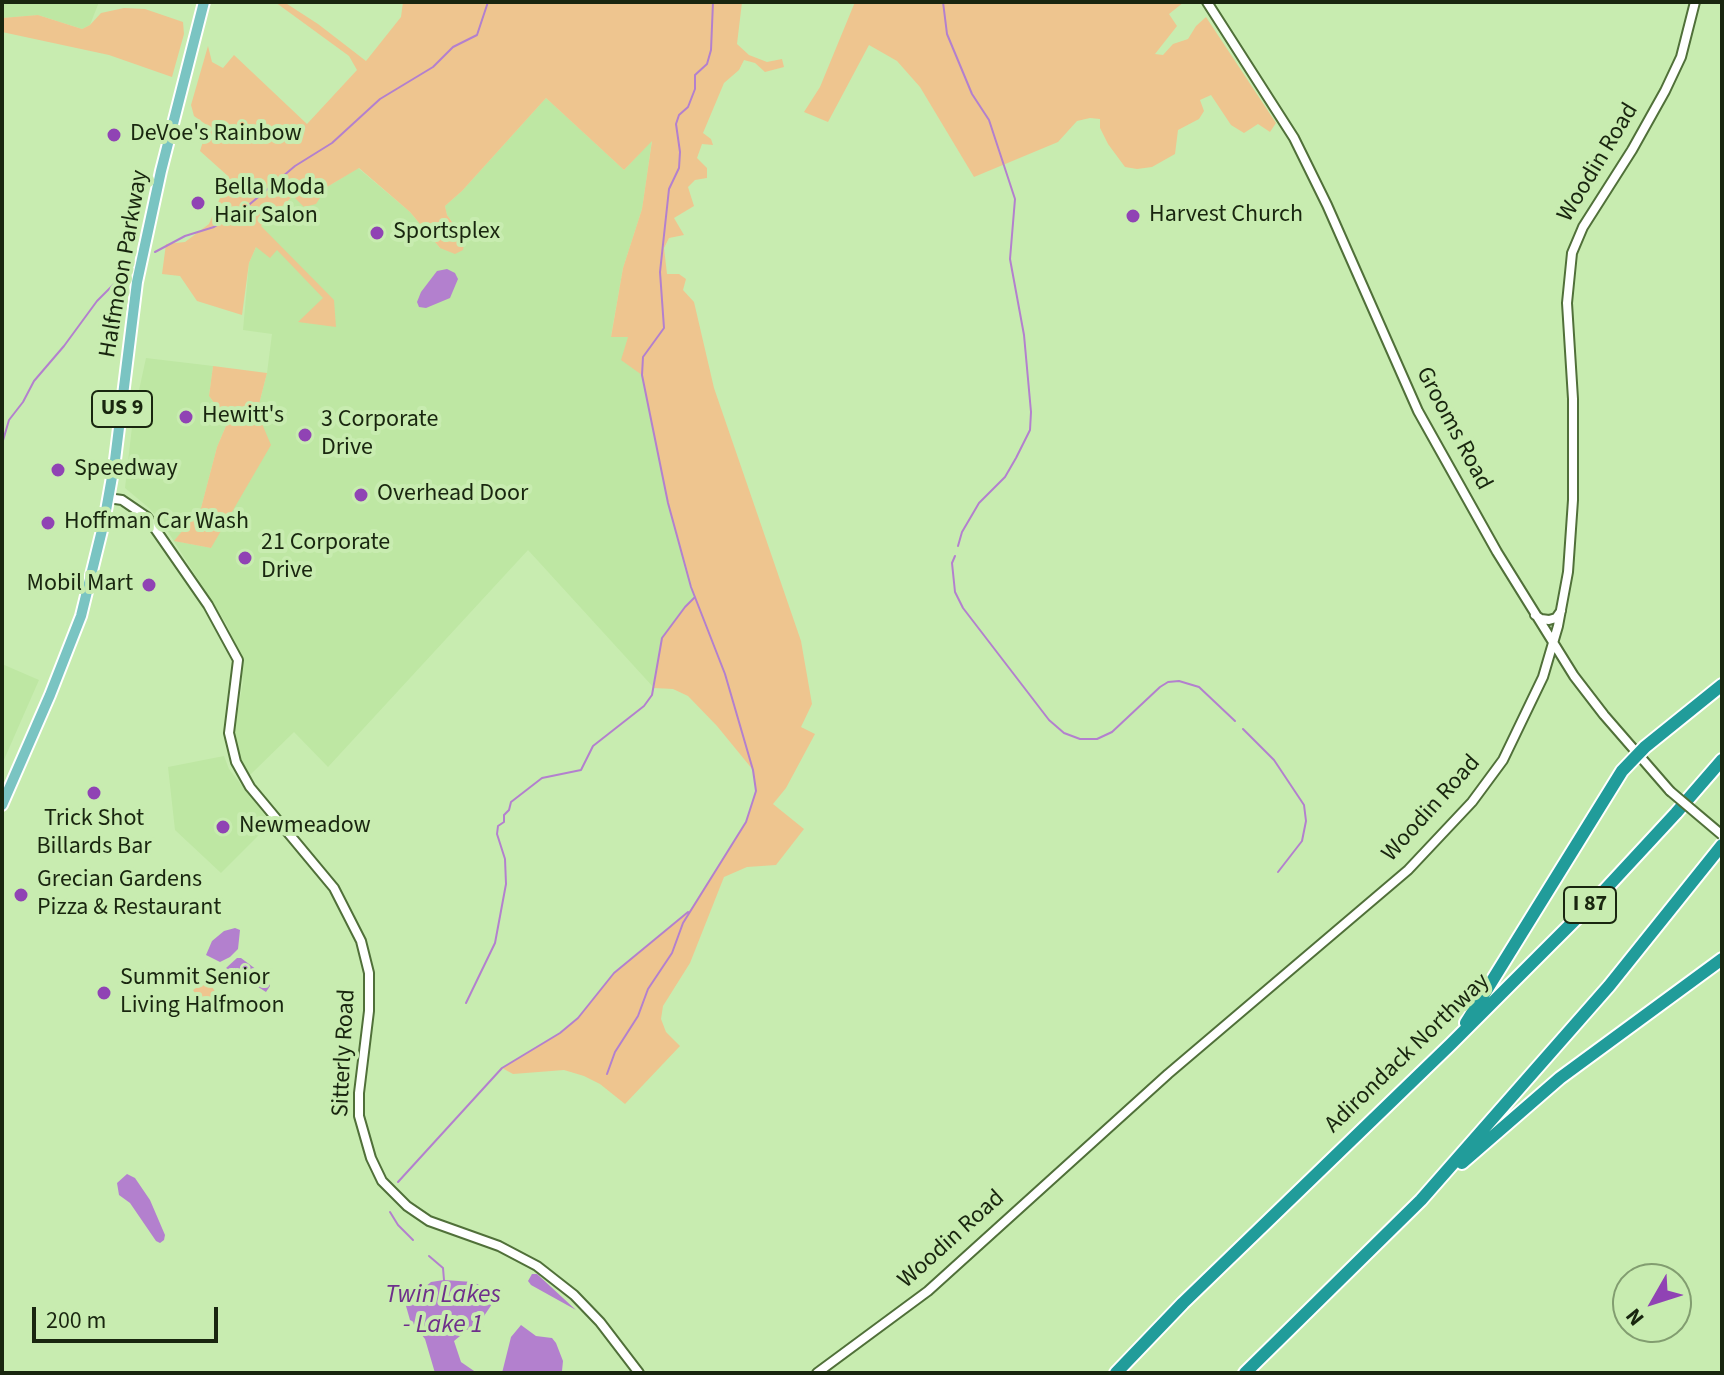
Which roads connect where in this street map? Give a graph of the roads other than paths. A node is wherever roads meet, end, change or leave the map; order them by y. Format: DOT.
graph roads {
  1 [pos="204,2"];
  2 [pos="1207,2"];
  3 [pos="1695,2"];
  4 [pos="108,498"];
  5 [pos="1561,611"];
  6 [pos="1534,614"];
  7 [pos="1553,645"];
  8 [pos="1574,676"];
  9 [pos="1543,677"];
  10 [pos="1722,685"];
  11 [pos="1636,754"];
  12 [pos="1722,760"];
  13 [pos="2,805"];
  14 [pos="1722,835"];
  15 [pos="1722,845"];
  16 [pos="1722,959"];
  17 [pos="1451,1044"];
  18 [pos="1421,1200"];
  19 [pos="639,1373"];
  20 [pos="817,1373"];
  21 [pos="1116,1373"];
  22 [pos="1245,1373"];
  1 -- 4 [label="main road, Halfmoon Parkway / US 9"];
  2 -- 6 [label="street, Grooms Road"];
  3 -- 5 [label="street, Woodin Road"];
  4 -- 13 [label="main road, Halfmoon Parkway / US 9"];
  4 -- 19 [label="street, Sitterly Road"];
  5 -- 6 [label="street"];
  5 -- 7 [label="street, Woodin Road"];
  6 -- 7 [label="street, Grooms Road"];
  7 -- 8 [label="street, Grooms Road"];
  7 -- 9 [label="street, Woodin Road"];
  8 -- 9 [label="street"];
  8 -- 11 [label="street, Grooms Road"];
  9 -- 20 [label="street, Woodin Road"];
  10 -- 11 [label="highway"];
  11 -- 14 [label="street, Grooms Road, bridge"];
  11 -- 17 [label="highway"];
  12 -- 17 [label="highway, Adirondack Northway / I 87"];
  15 -- 18 [label="highway, I 87"];
  16 -- 18 [label="highway"];
  17 -- 21 [label="highway, Adirondack Northway / I 87"];
  18 -- 22 [label="highway, I 87"];
}
